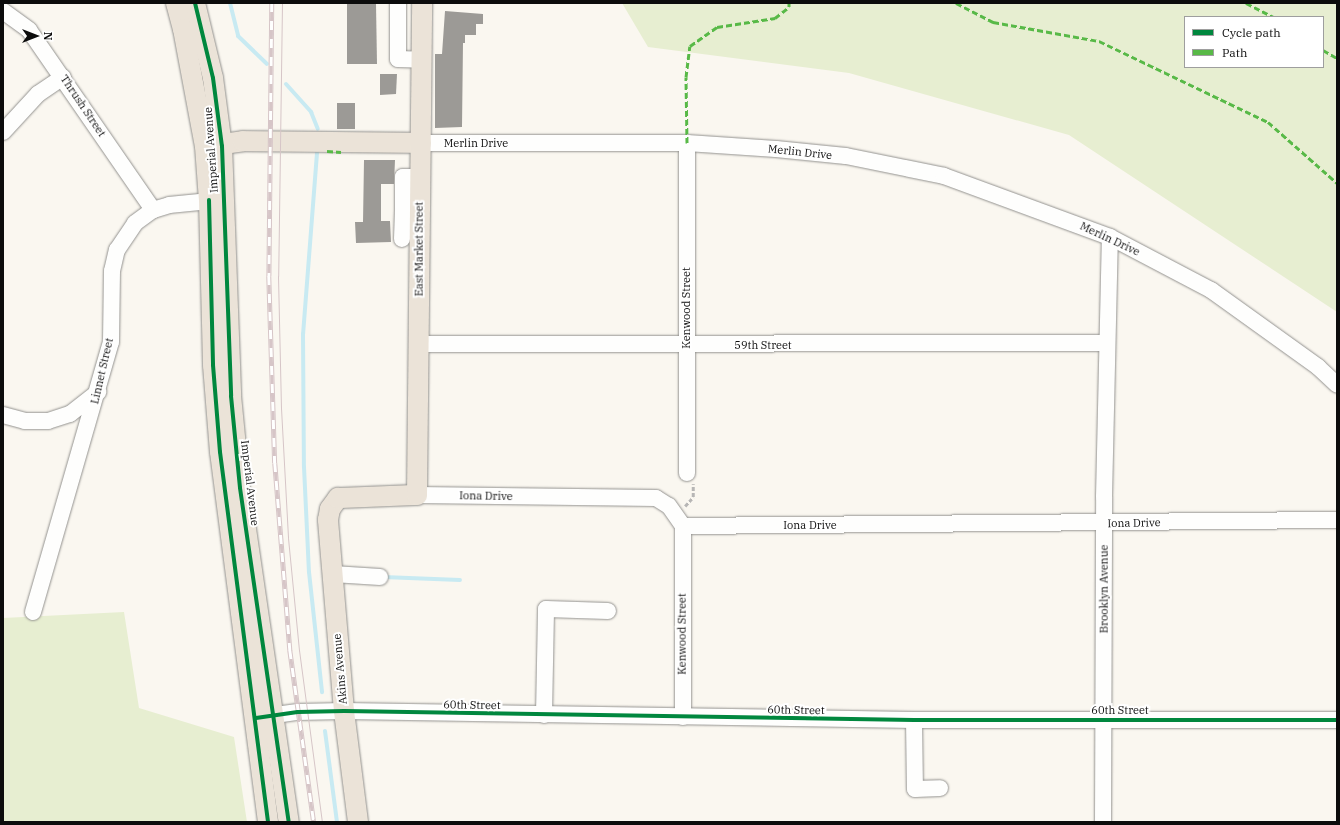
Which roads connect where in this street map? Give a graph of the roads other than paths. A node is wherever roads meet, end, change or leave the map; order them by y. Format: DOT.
graph roads {
  1 [pos="176,3"];
  2 [pos="195,3"];
  3 [pos="398,3"];
  4 [pos="422,3"];
  5 [pos="3,11"];
  6 [pos="422,60"];
  7 [pos="63,78"];
  8 [pos="3,132"];
  9 [pos="421,143"];
  10 [pos="687,143"];
  11 [pos="213,146"];
  12 [pos="216,200"];
  13 [pos="411,207"];
  14 [pos="153,210"];
  15 [pos="1110,237"];
  16 [pos="402,239"];
  17 [pos="1107,343"];
  18 [pos="419,344"];
  19 [pos="685,345"];
  20 [pos="1337,385"];
  21 [pos="98,392"];
  22 [pos="3,415"];
  23 [pos="687,472"];
  24 [pos="417,495"];
  25 [pos="680,520"];
  26 [pos="1337,520"];
  27 [pos="1105,523"];
  28 [pos="330,539"];
  29 [pos="333,574"];
  30 [pos="380,577"];
  31 [pos="608,611"];
  32 [pos="33,612"];
  33 [pos="344,711"];
  34 [pos="544,715"];
  35 [pos="265,717"];
  36 [pos="683,717"];
  37 [pos="1103,718"];
  38 [pos="914,720"];
  39 [pos="1337,720"];
  40 [pos="940,788"];
  41 [pos="268,822"];
  42 [pos="288,822"];
  43 [pos="358,822"];
  44 [pos="1103,822"];
  1 -- 11 [label="main road, Imperial Avenue"];
  2 -- 11 [label="main road, Imperial Avenue"];
  3 -- 6 [label="street"];
  4 -- 6 [label="main road, East Market Street"];
  5 -- 7 [label="street, Thrush Street"];
  6 -- 9 [label="main road, East Market Street"];
  7 -- 8 [label="street"];
  7 -- 14 [label="street, Thrush Street"];
  9 -- 10 [label="street, Merlin Drive"];
  9 -- 11 [label="main road, Merlin Drive"];
  9 -- 13 [label="main road, East Market Street"];
  10 -- 15 [label="street, Merlin Drive"];
  10 -- 19 [label="street, Kenwood Street"];
  11 -- 12 [label="main road, Imperial Avenue"];
  12 -- 14 [label="street, Linnet Street"];
  12 -- 35 [label="main road, Imperial Avenue"];
  13 -- 16 [label="street"];
  13 -- 18 [label="main road, East Market Street"];
  14 -- 21 [label="street, Linnet Street"];
  15 -- 17 [label="street, Brooklyn Avenue"];
  15 -- 20 [label="street, Merlin Drive"];
  17 -- 19 [label="street, 59th Street"];
  17 -- 27 [label="street, Brooklyn Avenue"];
  18 -- 19 [label="street, 59th Street"];
  18 -- 24 [label="main road, East Market Street"];
  19 -- 23 [label="street, Kenwood Street"];
  21 -- 22 [label="street"];
  21 -- 32 [label="street, Linnet Street"];
  24 -- 25 [label="street, Iona Drive"];
  24 -- 28 [label="main road, Iona Drive"];
  25 -- 27 [label="street, Iona Drive"];
  25 -- 36 [label="street, Kenwood Street"];
  26 -- 27 [label="street, Iona Drive"];
  27 -- 37 [label="street, Brooklyn Avenue"];
  28 -- 29 [label="main road, Akins Avenue"];
  29 -- 30 [label="street"];
  29 -- 33 [label="main road, Akins Avenue"];
  31 -- 34 [label="street"];
  33 -- 34 [label="street, 60th Street"];
  33 -- 35 [label="street, 60th Street"];
  33 -- 43 [label="main road, Akins Avenue"];
  34 -- 36 [label="street, 60th Street"];
  35 -- 41 [label="main road, Imperial Avenue"];
  35 -- 42 [label="main road, Imperial Avenue"];
  36 -- 38 [label="street, 60th Street"];
  37 -- 38 [label="street, 60th Street"];
  37 -- 39 [label="street, 60th Street"];
  37 -- 44 [label="street, Brooklyn Avenue"];
  38 -- 40 [label="street"];
}
